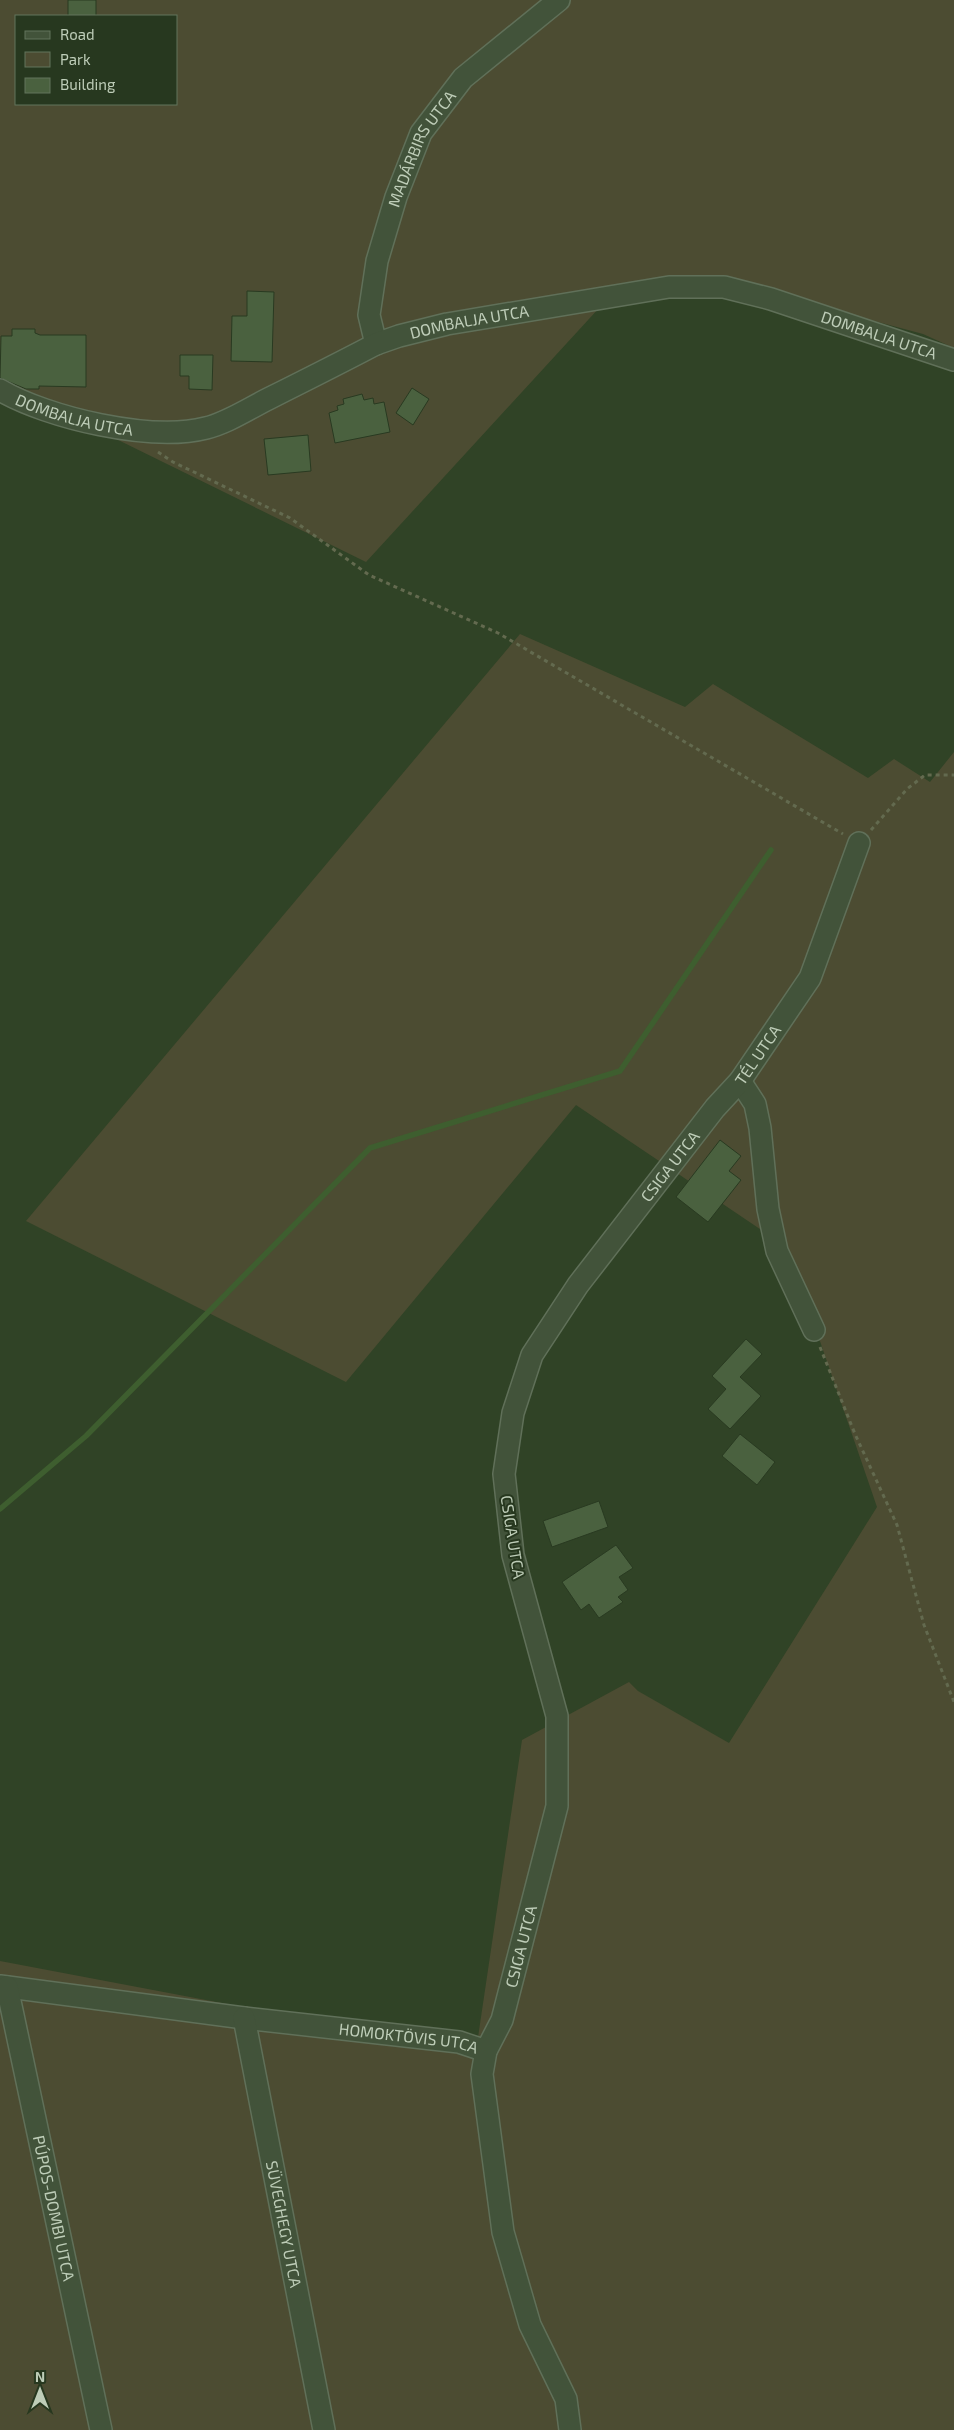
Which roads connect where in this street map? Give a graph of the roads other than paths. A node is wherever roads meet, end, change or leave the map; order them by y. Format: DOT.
graph roads {
  1 [pos="559,0"];
  2 [pos="376,344"];
  3 [pos="954,360"];
  4 [pos="0,390"];
  5 [pos="859,843"];
  6 [pos="740,1081"];
  7 [pos="814,1330"];
  8 [pos="4,1986"];
  9 [pos="244,2018"];
  10 [pos="486,2051"];
  11 [pos="100,2430"];
  12 [pos="324,2430"];
  13 [pos="570,2430"];
  1 -- 2 [label="street, MADÁRBIRS UTCA"];
  2 -- 3 [label="street, DOMBALJA UTCA"];
  2 -- 4 [label="street, DOMBALJA UTCA"];
  5 -- 6 [label="street, TÉL UTCA"];
  6 -- 7 [label="street, TÉL UTCA"];
  6 -- 10 [label="street, CSIGA UTCA"];
  8 -- 9 [label="street, HOMOKTÖVIS UTCA"];
  8 -- 11 [label="street, PÚPOS-DOMBI UTCA"];
  9 -- 10 [label="street, HOMOKTÖVIS UTCA"];
  9 -- 12 [label="street, SÜVEGHEGY UTCA"];
  10 -- 13 [label="street, HOMOKTÖVIS UTCA"];
}
